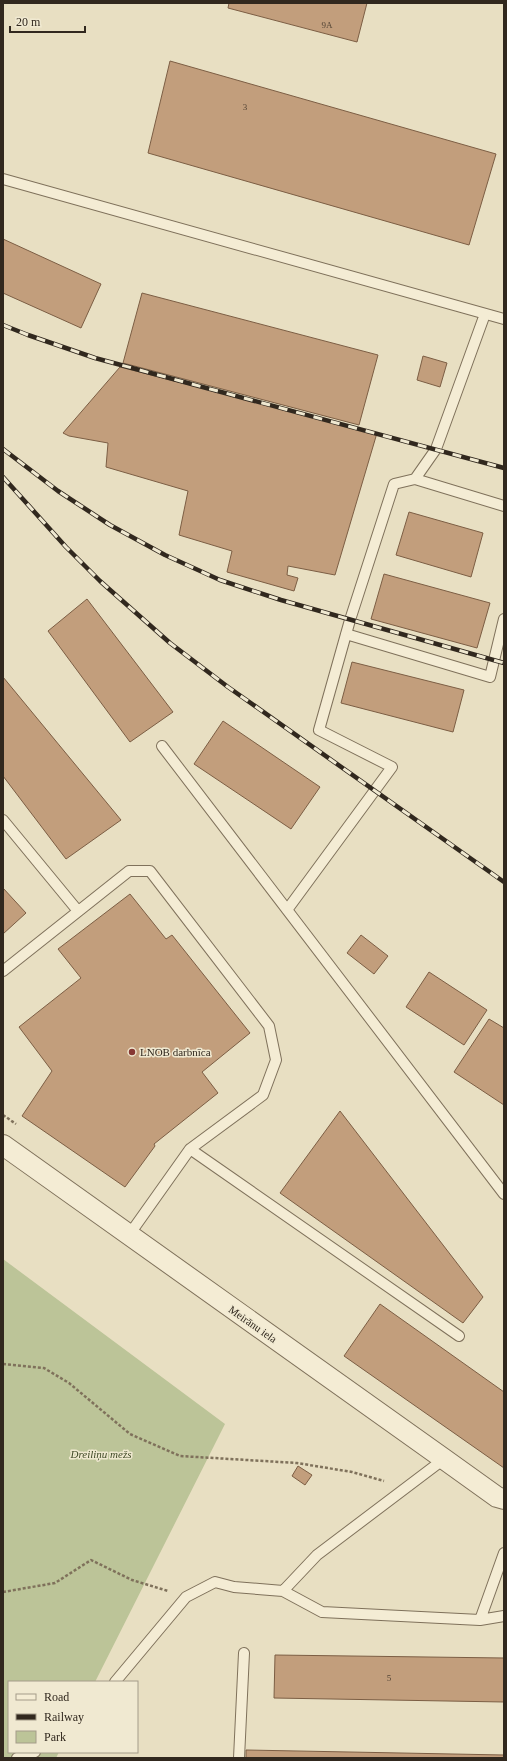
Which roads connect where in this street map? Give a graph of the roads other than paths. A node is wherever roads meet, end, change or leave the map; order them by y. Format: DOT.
graph roads {
  1 [pos="3,178"];
  2 [pos="485,314"];
  3 [pos="504,319"];
  4 [pos="415,479"];
  5 [pos="504,506"];
  6 [pos="504,619"];
  7 [pos="346,634"];
  8 [pos="162,746"];
  9 [pos="3,820"];
  10 [pos="287,910"];
  11 [pos="78,911"];
  12 [pos="3,971"];
  13 [pos="3,1145"];
  14 [pos="190,1149"];
  15 [pos="504,1194"];
  16 [pos="129,1236"];
  17 [pos="459,1336"];
  18 [pos="444,1459"];
  19 [pos="504,1499"];
  20 [pos="504,1553"];
  21 [pos="283,1591"];
  22 [pos="504,1616"];
  23 [pos="480,1620"];
  24 [pos="244,1653"];
  25 [pos="116,1681"];
  26 [pos="32,1753"];
  27 [pos="17,1758"];
  28 [pos="240,1758"];
  1 -- 2 [label="lane"];
  2 -- 3 [label="lane"];
  2 -- 4 [label="lane"];
  4 -- 5 [label="lane"];
  4 -- 7 [label="lane"];
  6 -- 7 [label="lane"];
  7 -- 10 [label="lane"];
  8 -- 10 [label="lane"];
  9 -- 11 [label="lane"];
  10 -- 15 [label="lane"];
  11 -- 12 [label="lane"];
  11 -- 14 [label="lane"];
  13 -- 16 [label="street, Meirānu iela"];
  14 -- 16 [label="lane"];
  14 -- 17 [label="lane"];
  16 -- 18 [label="street, Meirānu iela"];
  18 -- 19 [label="street, Meirānu iela"];
  18 -- 21 [label="lane"];
  20 -- 23 [label="lane"];
  21 -- 23 [label="lane"];
  21 -- 25 [label="lane"];
  22 -- 23 [label="lane"];
  24 -- 28 [label="lane"];
  26 -- 27 [label="lane"];
}
